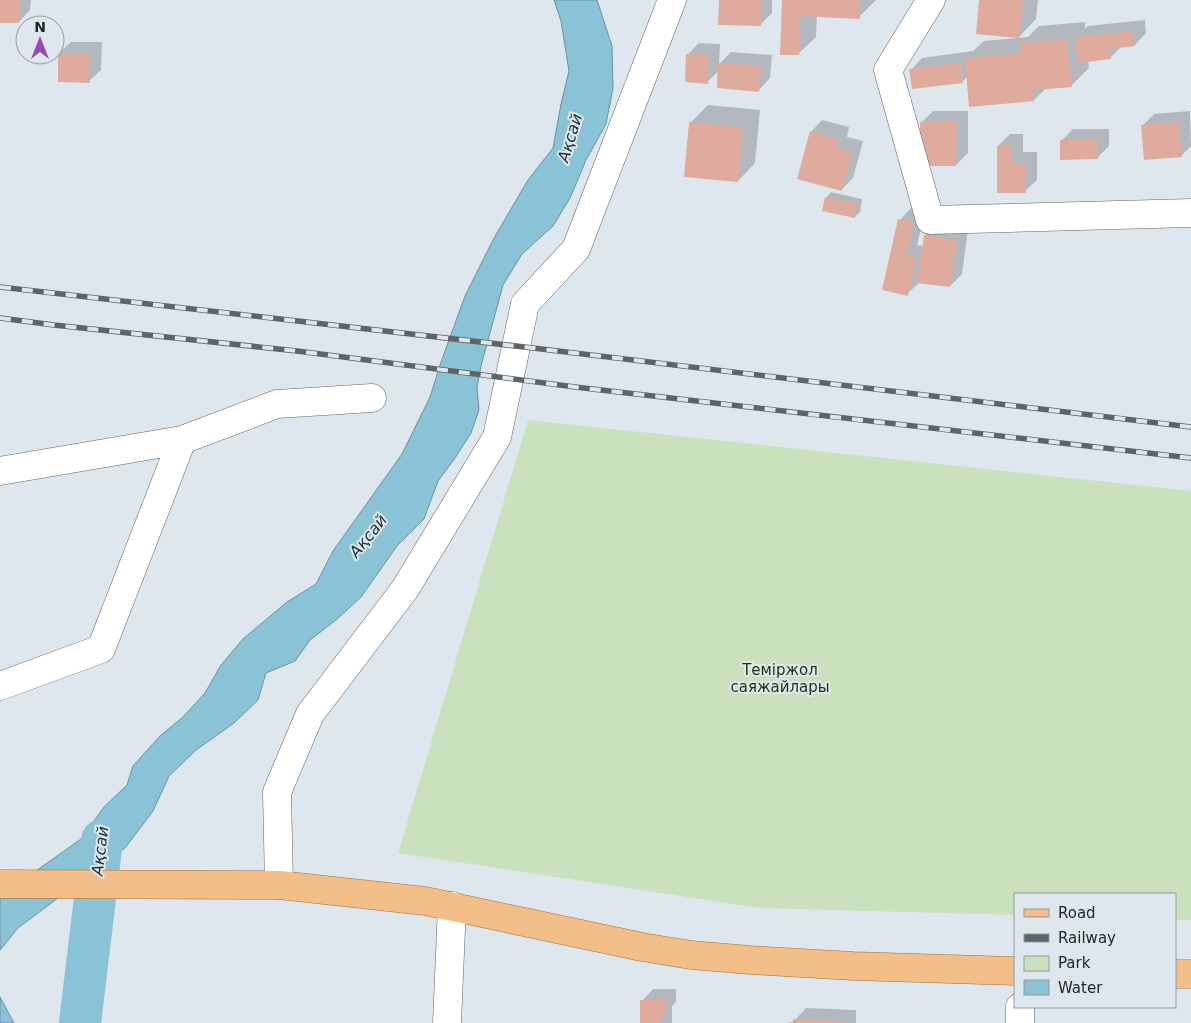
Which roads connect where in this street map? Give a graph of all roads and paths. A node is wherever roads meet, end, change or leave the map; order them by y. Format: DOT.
graph roads {
  1 [pos="672,0"];
  2 [pos="932,0"];
  3 [pos="1191,213"];
  4 [pos="372,398"];
  5 [pos="182,440"];
  6 [pos="0,471"];
  7 [pos="0,686"];
  8 [pos="1,884"];
  9 [pos="279,885"];
  10 [pos="452,906"];
  11 [pos="1014,971"];
  12 [pos="1176,974"];
  13 [pos="1191,974"];
  14 [pos="1020,1008"];
  15 [pos="447,1023"];
  16 [pos="1020,1023"];
  1 -- 9 [label="street"];
  2 -- 3 [label="street"];
  4 -- 5 [label="street"];
  5 -- 6 [label="street"];
  5 -- 7 [label="street"];
  8 -- 9 [label="main road"];
  9 -- 10 [label="main road"];
  10 -- 11 [label="main road"];
  10 -- 15 [label="street"];
  12 -- 13 [label="main road"];
  14 -- 16 [label="street"];
}
